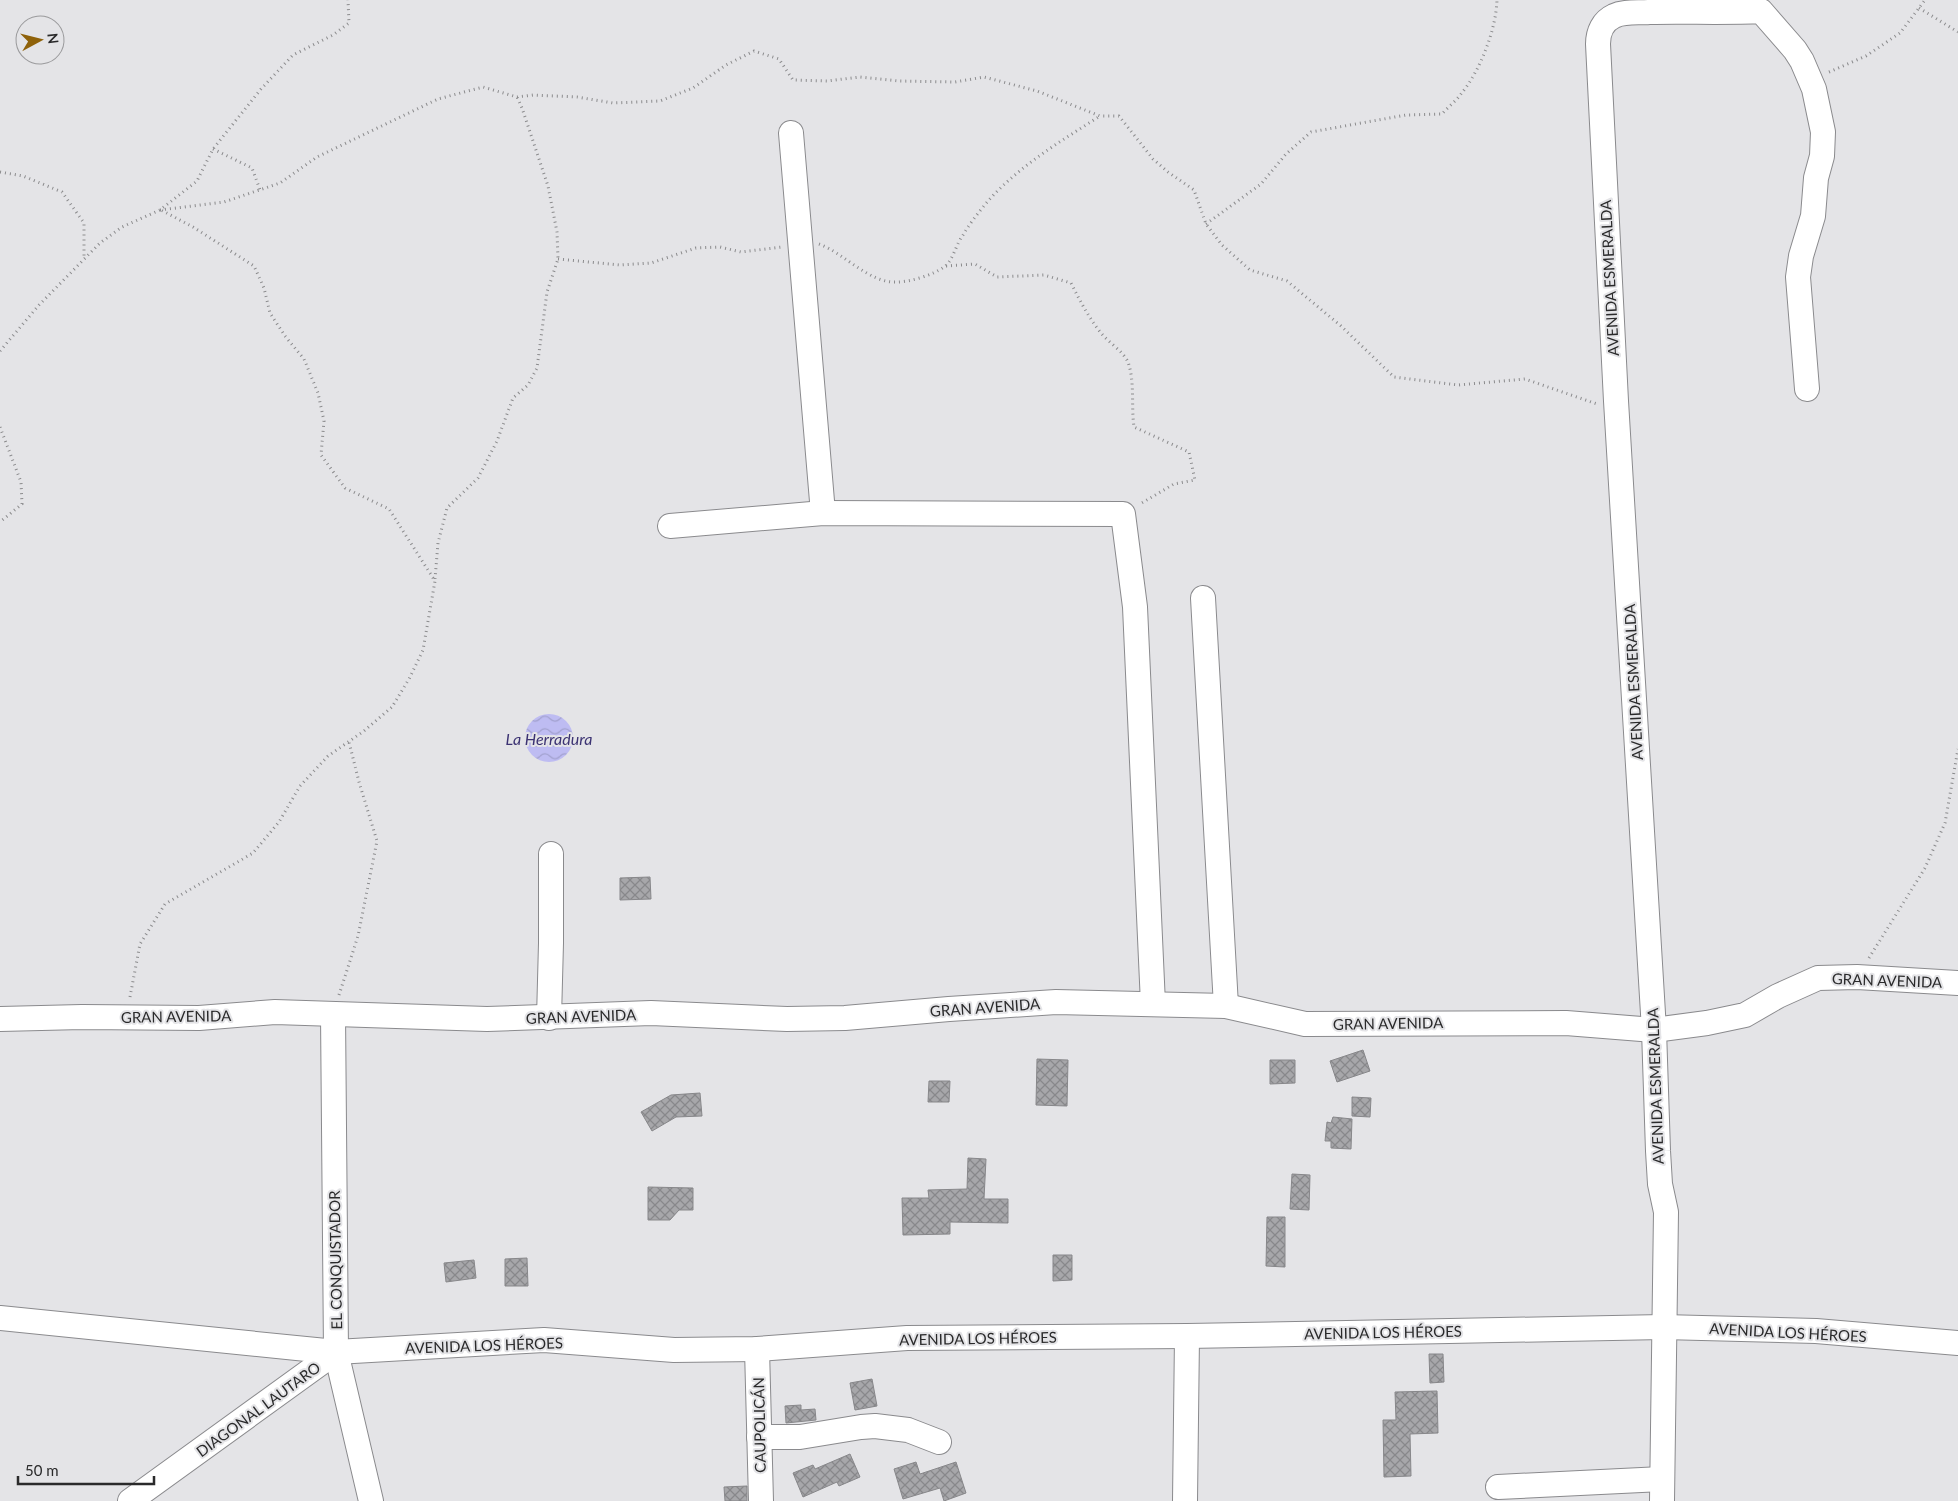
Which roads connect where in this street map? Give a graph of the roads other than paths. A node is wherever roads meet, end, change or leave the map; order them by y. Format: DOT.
graph roads {
  1 [pos="1673,6"];
  2 [pos="791,133"];
  3 [pos="1807,390"];
  4 [pos="823,512"];
  5 [pos="670,526"];
  6 [pos="1204,598"];
  7 [pos="551,854"];
  8 [pos="1958,983"];
  9 [pos="1153,1004"];
  10 [pos="1226,1006"];
  11 [pos="333,1014"];
  12 [pos="549,1018"];
  13 [pos="0,1019"];
  14 [pos="1654,1030"];
  15 [pos="0,1318"];
  16 [pos="1663,1327"];
  17 [pos="1187,1336"];
  18 [pos="1958,1343"];
  19 [pos="757,1349"];
  20 [pos="336,1352"];
  21 [pos="759,1437"];
  22 [pos="939,1442"];
  23 [pos="1498,1487"];
  24 [pos="1662,1490"];
  25 [pos="130,1501"];
  26 [pos="371,1501"];
  27 [pos="760,1501"];
  28 [pos="1185,1501"];
  1 -- 3 [label="street, AVENIDA ESMERALDA"];
  1 -- 14 [label="street, AVENIDA ESMERALDA"];
  2 -- 4 [label="street"];
  4 -- 5 [label="street"];
  4 -- 9 [label="street"];
  6 -- 10 [label="street"];
  7 -- 12 [label="street"];
  8 -- 14 [label="street, GRAN AVENIDA"];
  9 -- 10 [label="street, GRAN AVENIDA"];
  9 -- 12 [label="street, GRAN AVENIDA"];
  10 -- 14 [label="street, GRAN AVENIDA"];
  11 -- 12 [label="street, GRAN AVENIDA"];
  11 -- 13 [label="street, GRAN AVENIDA"];
  11 -- 20 [label="street, EL CONQUISTADOR"];
  14 -- 16 [label="street, AVENIDA ESMERALDA"];
  15 -- 20 [label="street, AVENIDA LOS HÉROES"];
  16 -- 17 [label="street, AVENIDA LOS HÉROES"];
  16 -- 18 [label="street, AVENIDA LOS HÉROES"];
  16 -- 24 [label="street, AVENIDA ESMERALDA"];
  17 -- 19 [label="street, AVENIDA LOS HÉROES"];
  17 -- 28 [label="street"];
  19 -- 20 [label="street, AVENIDA LOS HÉROES"];
  19 -- 21 [label="street, CAUPOLICÁN"];
  20 -- 25 [label="street, DIAGONAL LAUTARO"];
  20 -- 26 [label="street, EL CONQUISTADOR"];
  21 -- 22 [label="street"];
  21 -- 27 [label="street, CAUPOLICÁN"];
  23 -- 24 [label="street"];
}
